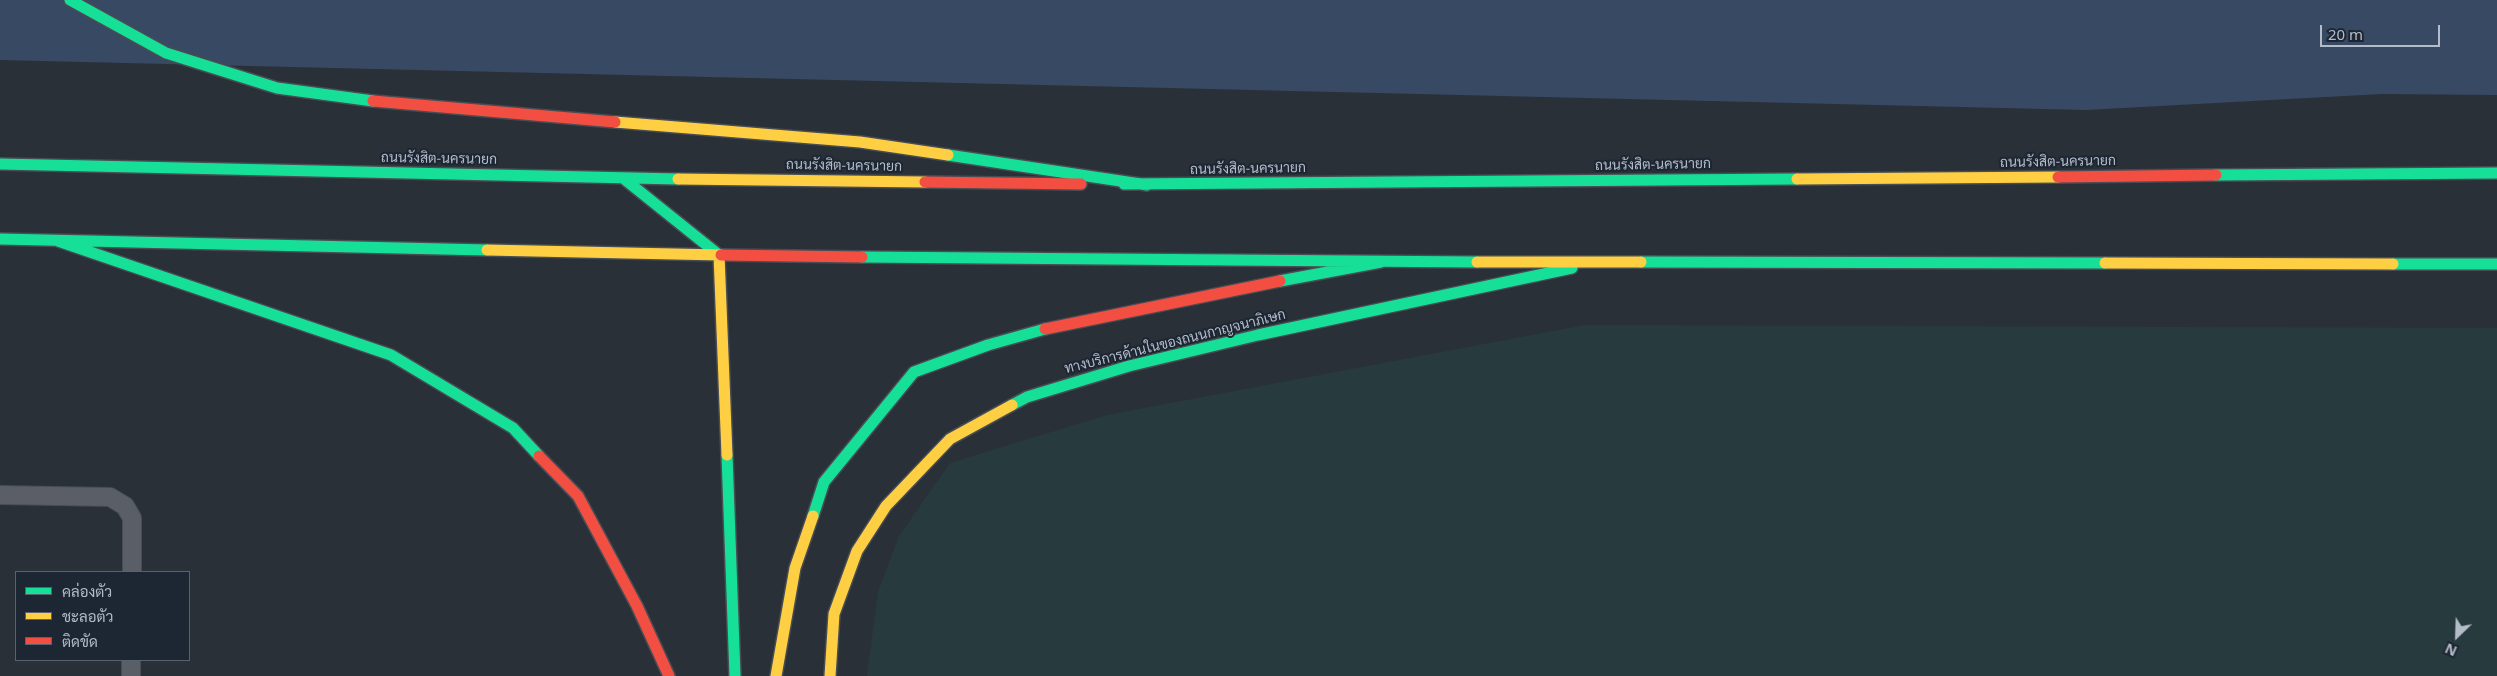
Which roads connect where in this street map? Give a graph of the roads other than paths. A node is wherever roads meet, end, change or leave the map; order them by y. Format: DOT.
graph roads {
  1 [pos="70,0"];
  2 [pos="0,164"];
  3 [pos="2497,173"];
  4 [pos="624,178"];
  5 [pos="1148,185"];
  6 [pos="0,240"];
  7 [pos="58,240"];
  8 [pos="719,255"];
  9 [pos="1381,262"];
  10 [pos="1598,263"];
  11 [pos="2497,264"];
  12 [pos="0,495"];
  13 [pos="132,571"];
  14 [pos="131,661"];
  15 [pos="131,676"];
  16 [pos="669,676"];
  17 [pos="735,676"];
  18 [pos="776,676"];
  19 [pos="830,676"];
  1 -- 5 [label="main road"];
  2 -- 4 [label="main road, ถนนรังสิต-นครนายก"];
  3 -- 5 [label="main road, ถนนรังสิต-นครนายก"];
  4 -- 5 [label="main road, ถนนรังสิต-นครนายก"];
  4 -- 8 [label="main road"];
  6 -- 7 [label="main road"];
  7 -- 8 [label="main road"];
  7 -- 16 [label="main road"];
  8 -- 9 [label="main road"];
  8 -- 17 [label="main road"];
  9 -- 10 [label="main road"];
  9 -- 18 [label="main road"];
  10 -- 11 [label="main road"];
  10 -- 19 [label="main road, ทางบริการด้านในของถนนกาญจนาภิเษก"];
  12 -- 13 [label="lane"];
  14 -- 15 [label="lane"];
}
